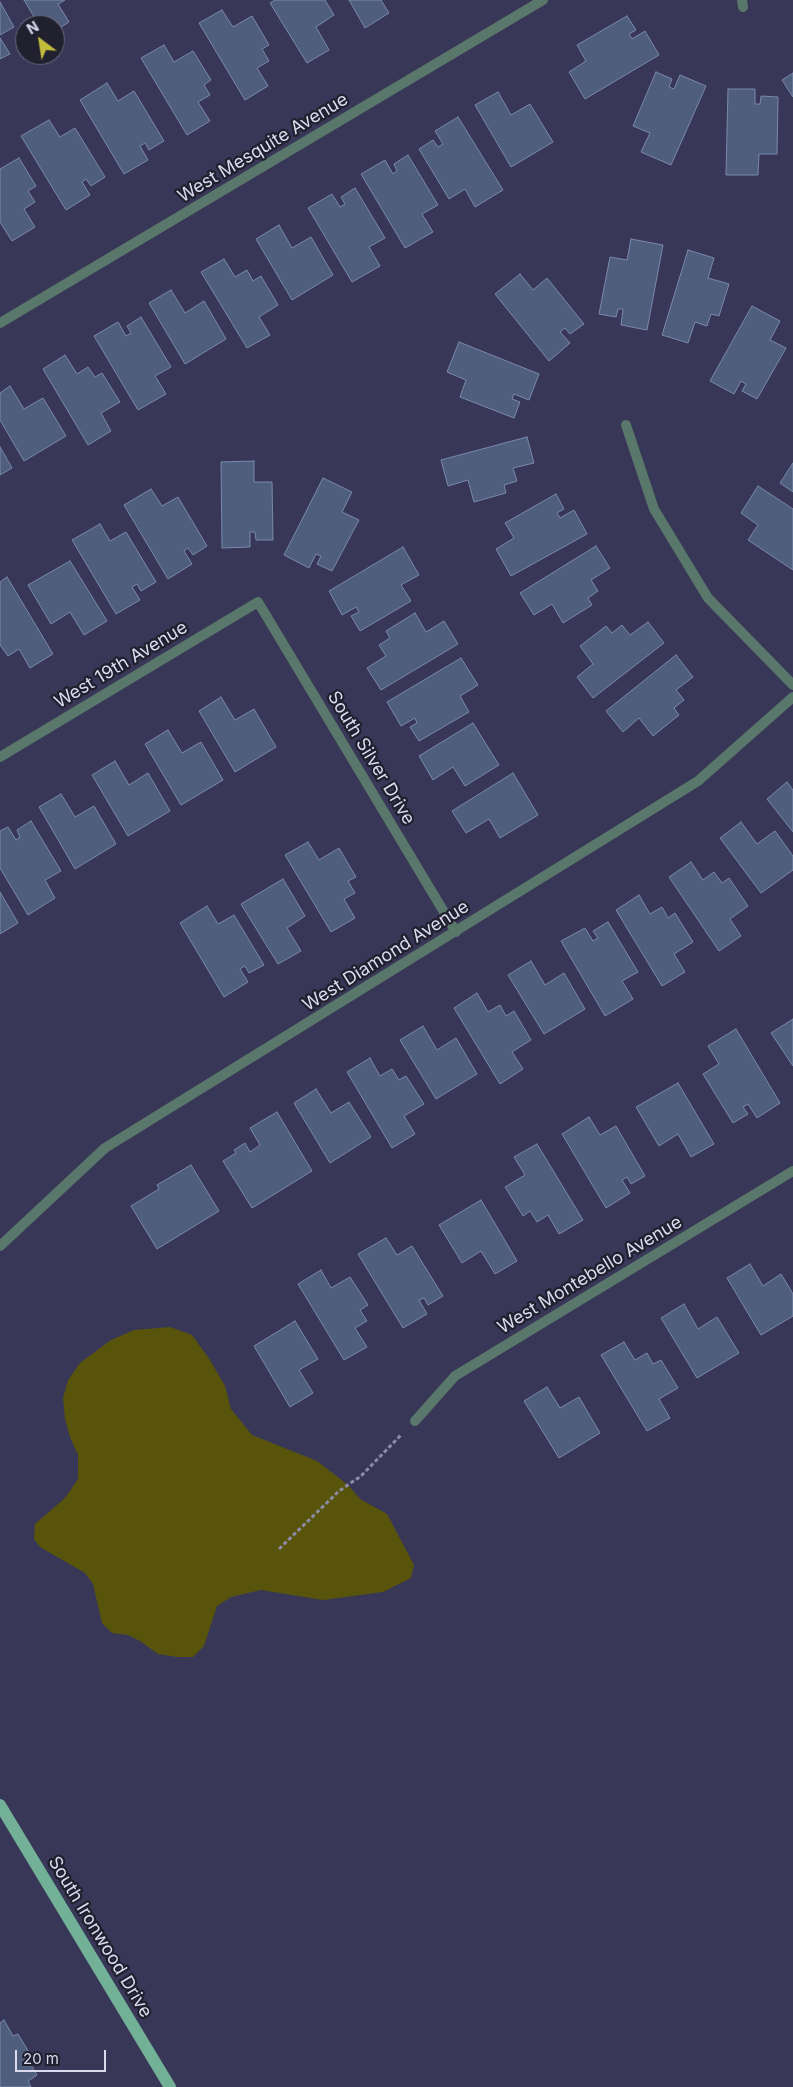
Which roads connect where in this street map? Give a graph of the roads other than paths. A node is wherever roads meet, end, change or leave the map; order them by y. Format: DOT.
graph roads {
  1 [pos="543,0"];
  2 [pos="0,323"];
  3 [pos="626,425"];
  4 [pos="258,602"];
  5 [pos="793,685"];
  6 [pos="793,697"];
  7 [pos="0,756"];
  8 [pos="456,932"];
  9 [pos="793,1171"];
  10 [pos="0,1246"];
  11 [pos="415,1421"];
  12 [pos="0,1804"];
  13 [pos="170,2087"];
  1 -- 2 [label="street, West Mesquite Avenue"];
  3 -- 5 [label="street"];
  4 -- 7 [label="street, West 19th Avenue"];
  4 -- 8 [label="street, South Silver Drive"];
  6 -- 8 [label="street, West Diamond Avenue"];
  8 -- 10 [label="street, West Diamond Avenue"];
  9 -- 11 [label="street, West Montebello Avenue"];
  12 -- 13 [label="main road, South Ironwood Drive"];
}
